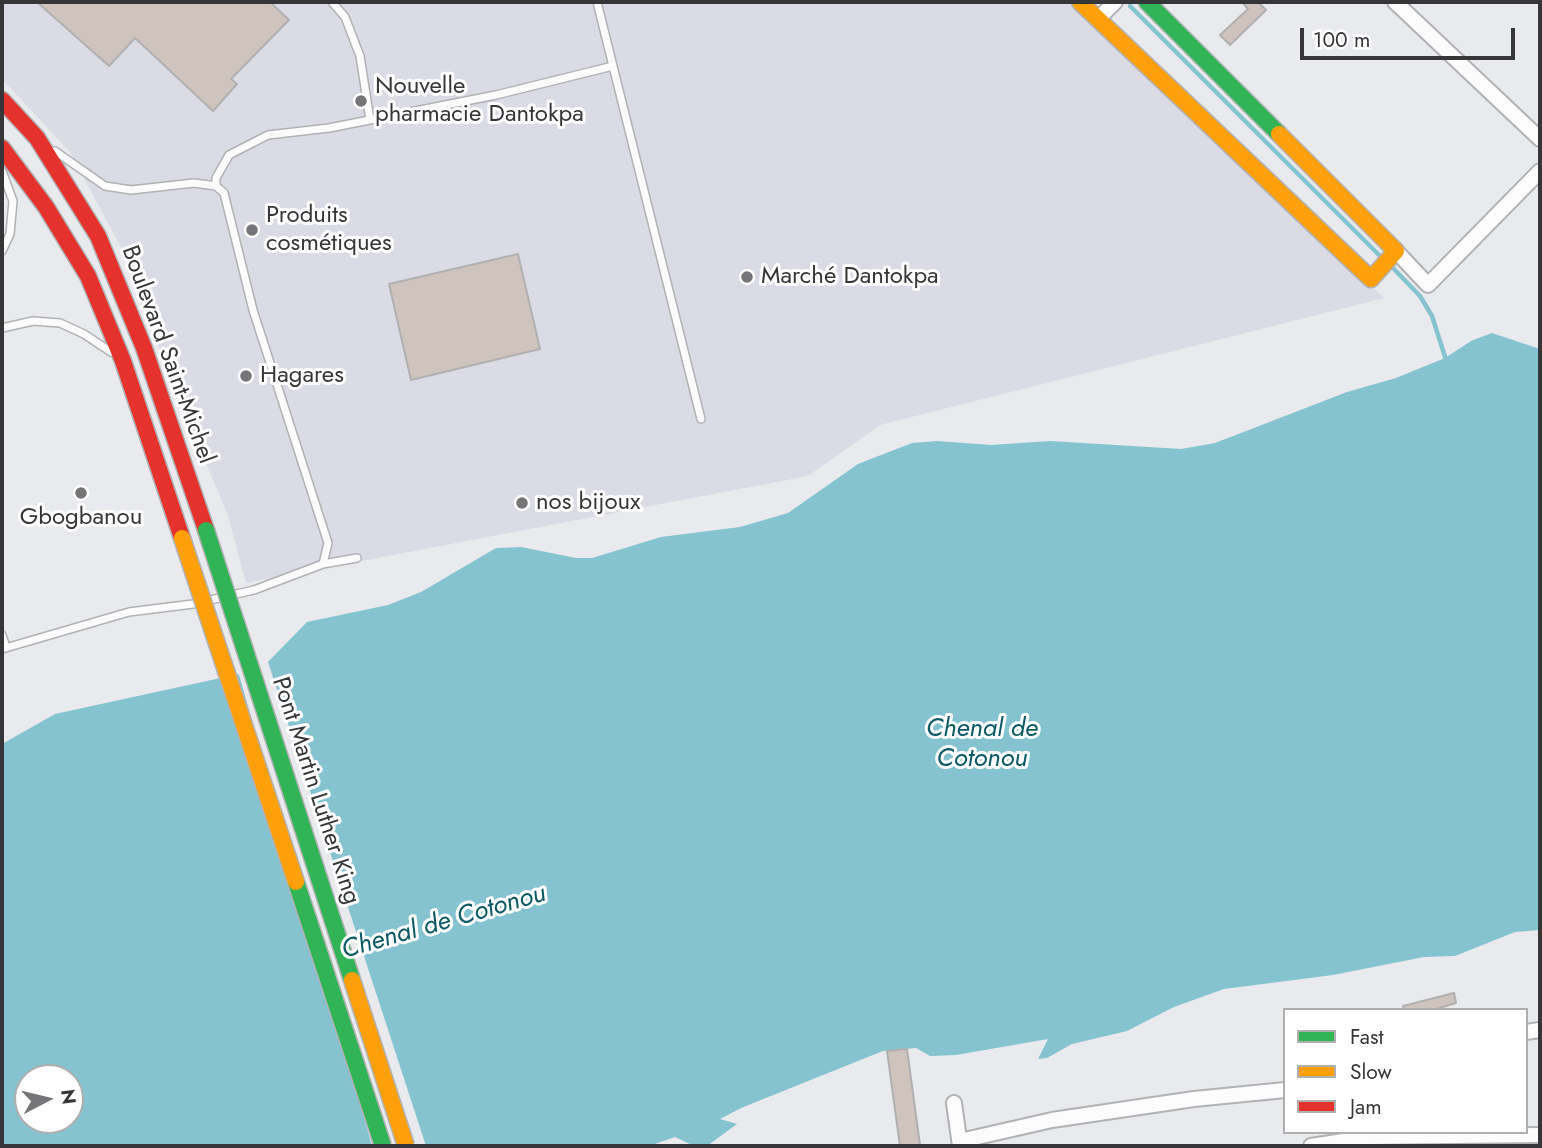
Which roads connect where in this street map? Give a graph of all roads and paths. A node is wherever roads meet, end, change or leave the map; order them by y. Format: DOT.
graph roads {
  1 [pos="332,2"];
  2 [pos="597,2"];
  3 [pos="1080,2"];
  4 [pos="1115,2"];
  5 [pos="1147,2"];
  6 [pos="1395,2"];
  7 [pos="1098,19"];
  8 [pos="613,66"];
  9 [pos="2,100"];
  10 [pos="370,120"];
  11 [pos="37,138"];
  12 [pos="1540,139"];
  13 [pos="2,148"];
  14 [pos="2,171"];
  15 [pos="1540,171"];
  16 [pos="216,186"];
  17 [pos="2,251"];
  18 [pos="1396,251"];
  19 [pos="2,328"];
  20 [pos="123,361"];
  21 [pos="701,419"];
  22 [pos="206,530"];
  23 [pos="182,538"];
  24 [pos="357,558"];
  25 [pos="323,564"];
  26 [pos="2,635"];
  27 [pos="4,648"];
  28 [pos="1283,1090"];
  29 [pos="954,1103"];
  30 [pos="1540,1135"];
  31 [pos="1370,1139"];
  32 [pos="960,1144"];
  33 [pos="383,1146"];
  34 [pos="406,1146"];
  35 [pos="1311,1146"];
  1 -- 10 [label="lane"];
  2 -- 8 [label="lane"];
  3 -- 7 [label="main road"];
  4 -- 7 [label="street"];
  5 -- 18 [label="main road"];
  6 -- 12 [label="street"];
  7 -- 18 [label="main road"];
  8 -- 10 [label="lane"];
  8 -- 21 [label="lane"];
  9 -- 11 [label="main road, Boulevard Saint-Michel"];
  10 -- 16 [label="lane"];
  11 -- 16 [label="lane"];
  11 -- 22 [label="main road, Boulevard Saint-Michel"];
  13 -- 20 [label="main road, Boulevard Saint-Michel"];
  14 -- 17 [label="lane"];
  15 -- 18 [label="street"];
  16 -- 25 [label="lane"];
  19 -- 20 [label="lane"];
  20 -- 23 [label="main road, Boulevard Saint-Michel"];
  22 -- 34 [label="main road, Pont Martin Luther King, bridge"];
  23 -- 33 [label="main road, Pont Martin Luther King, bridge"];
  24 -- 25 [label="lane"];
  25 -- 27 [label="lane"];
  26 -- 27 [label="lane"];
  28 -- 32 [label="street"];
  29 -- 32 [label="street"];
  30 -- 31 [label="street"];
  31 -- 35 [label="street"];
}
